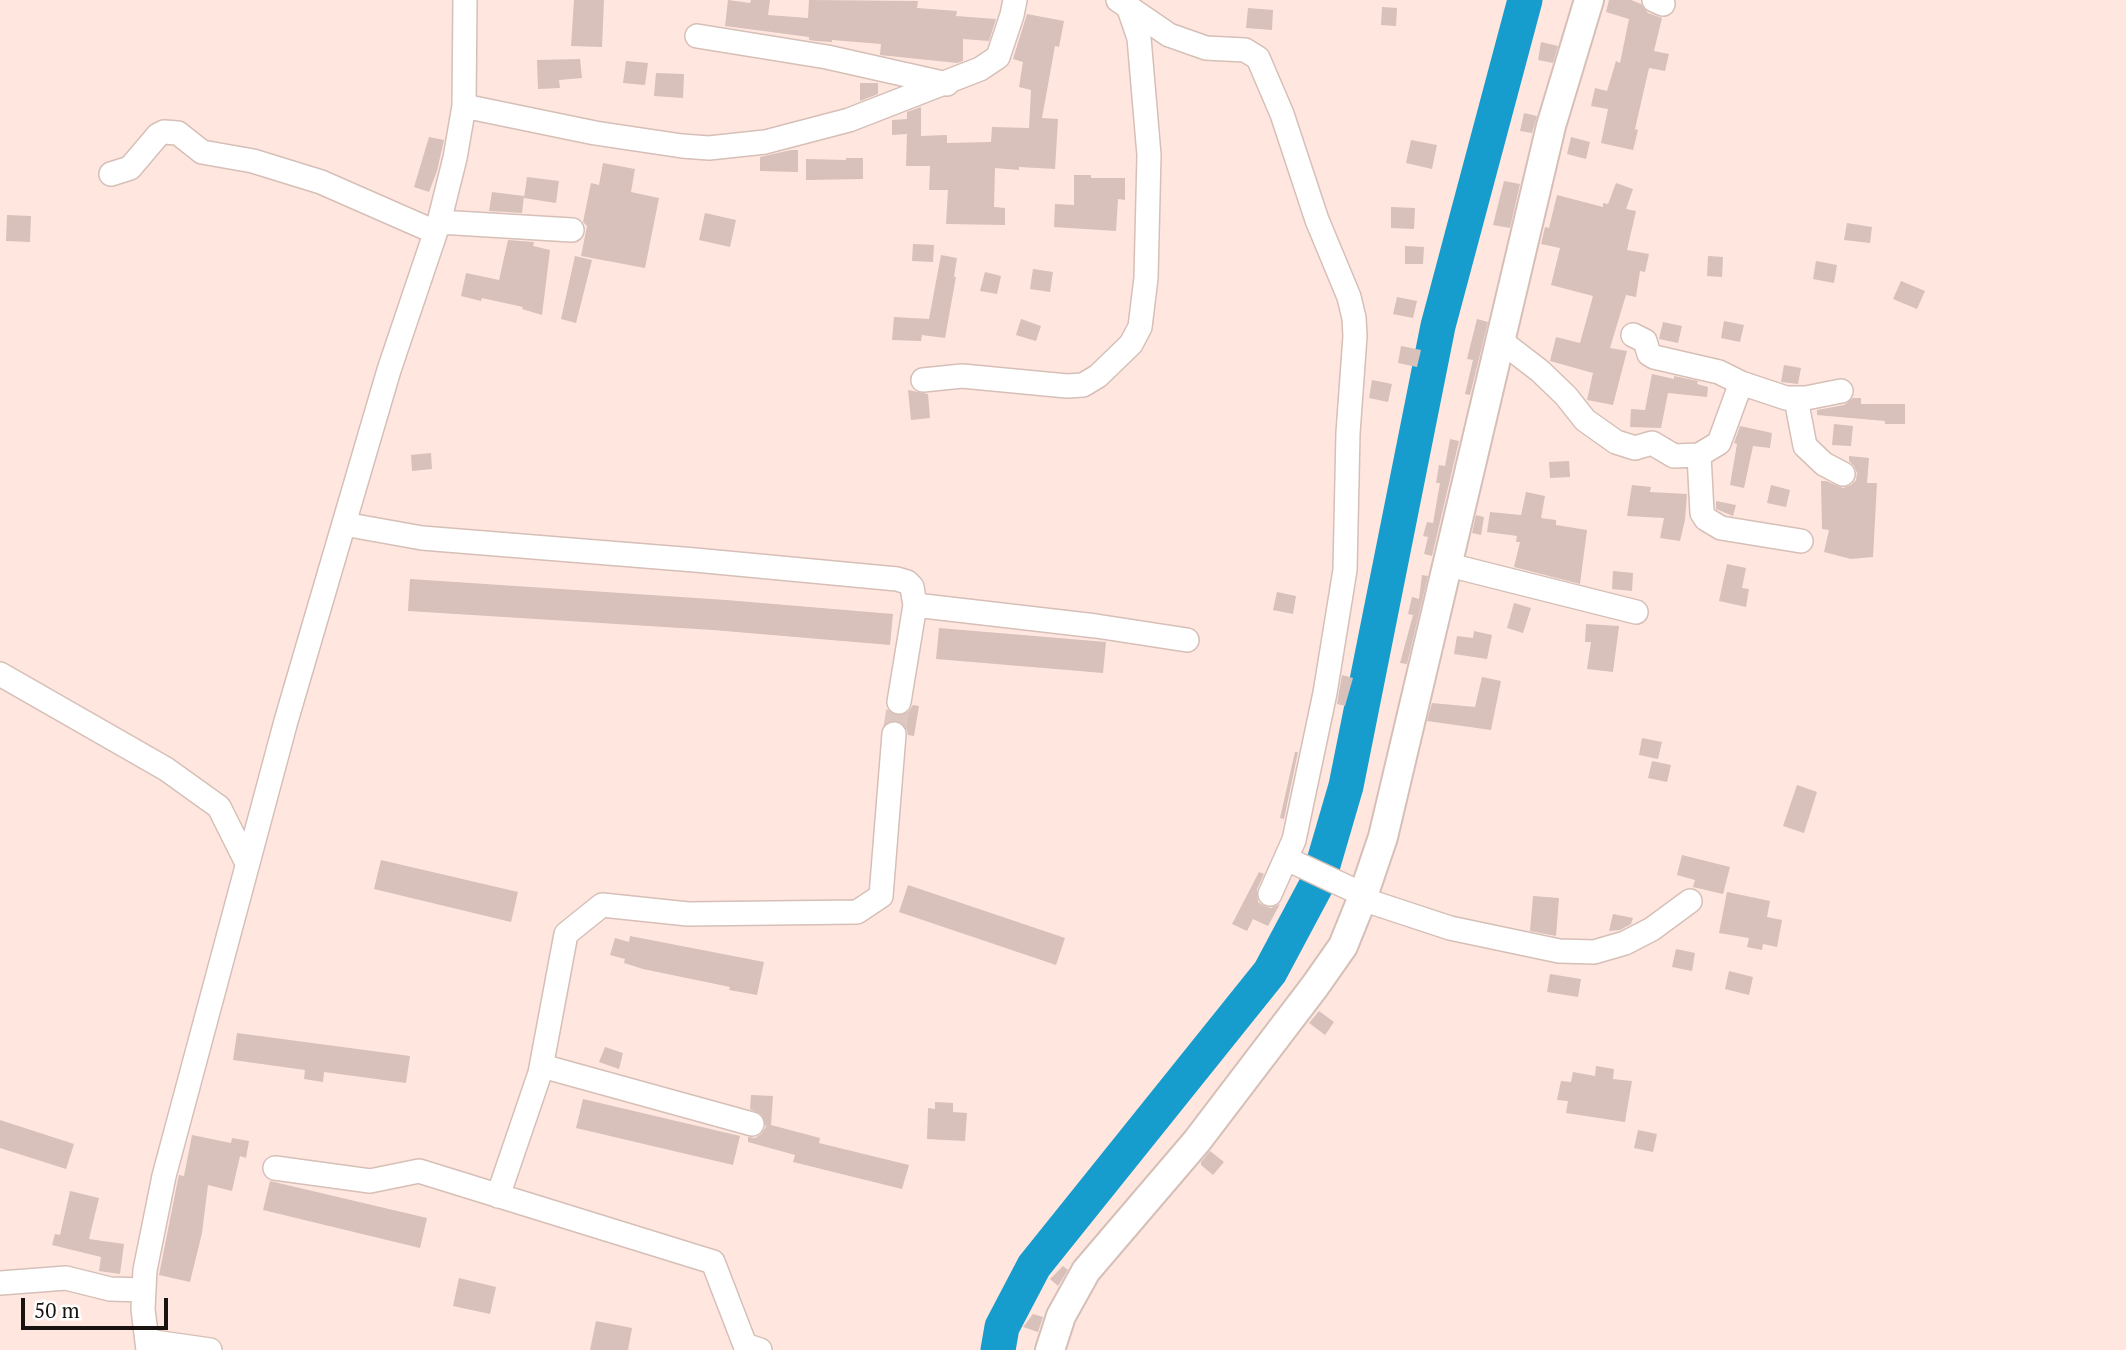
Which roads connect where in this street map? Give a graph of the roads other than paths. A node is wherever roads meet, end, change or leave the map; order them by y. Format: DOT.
graph roads {
  1 [pos="465,0"];
  2 [pos="1015,0"];
  3 [pos="1589,0"];
  4 [pos="1136,7"];
  5 [pos="697,36"];
  6 [pos="947,84"];
  7 [pos="464,106"];
  8 [pos="111,174"];
  9 [pos="437,227"];
  10 [pos="572,230"];
  11 [pos="1633,335"];
  12 [pos="1501,341"];
  13 [pos="923,380"];
  14 [pos="1741,383"];
  15 [pos="1841,391"];
  16 [pos="1796,399"];
  17 [pos="1699,455"];
  18 [pos="1843,474"];
  19 [pos="344,523"];
  20 [pos="1801,541"];
  21 [pos="1448,565"];
  22 [pos="915,605"];
  23 [pos="1636,612"];
  24 [pos="1187,640"];
  25 [pos="0,674"];
  26 [pos="900,702"];
  27 [pos="894,734"];
  28 [pos="247,863"];
  29 [pos="1295,863"];
  30 [pos="1270,894"];
  31 [pos="1363,897"];
  32 [pos="1690,901"];
  33 [pos="542,1066"];
  34 [pos="752,1124"];
  35 [pos="275,1168"];
  36 [pos="498,1196"];
  37 [pos="0,1283"];
  38 [pos="144,1290"];
  39 [pos="148,1345"];
  40 [pos="210,1350"];
  41 [pos="761,1350"];
  42 [pos="1049,1350"];
  1 -- 7 [label="street"];
  2 -- 6 [label="street"];
  3 -- 12 [label="street"];
  4 -- 13 [label="street"];
  4 -- 29 [label="street"];
  5 -- 6 [label="street"];
  6 -- 7 [label="street"];
  7 -- 9 [label="street"];
  8 -- 9 [label="street"];
  9 -- 10 [label="street"];
  9 -- 19 [label="street"];
  11 -- 14 [label="street"];
  12 -- 17 [label="street"];
  12 -- 21 [label="street"];
  14 -- 16 [label="street"];
  14 -- 17 [label="street"];
  15 -- 16 [label="street"];
  16 -- 18 [label="street"];
  17 -- 20 [label="street"];
  19 -- 22 [label="street"];
  19 -- 28 [label="street"];
  21 -- 23 [label="street"];
  21 -- 31 [label="street"];
  22 -- 24 [label="street"];
  22 -- 26 [label="street"];
  25 -- 28 [label="street"];
  27 -- 33 [label="street"];
  28 -- 38 [label="street"];
  29 -- 30 [label="street"];
  29 -- 31 [label="street"];
  31 -- 32 [label="street"];
  31 -- 42 [label="street"];
  33 -- 34 [label="street"];
  33 -- 36 [label="street"];
  35 -- 36 [label="street"];
  36 -- 41 [label="street"];
  37 -- 38 [label="street"];
  38 -- 39 [label="street"];
  39 -- 40 [label="street"];
}
